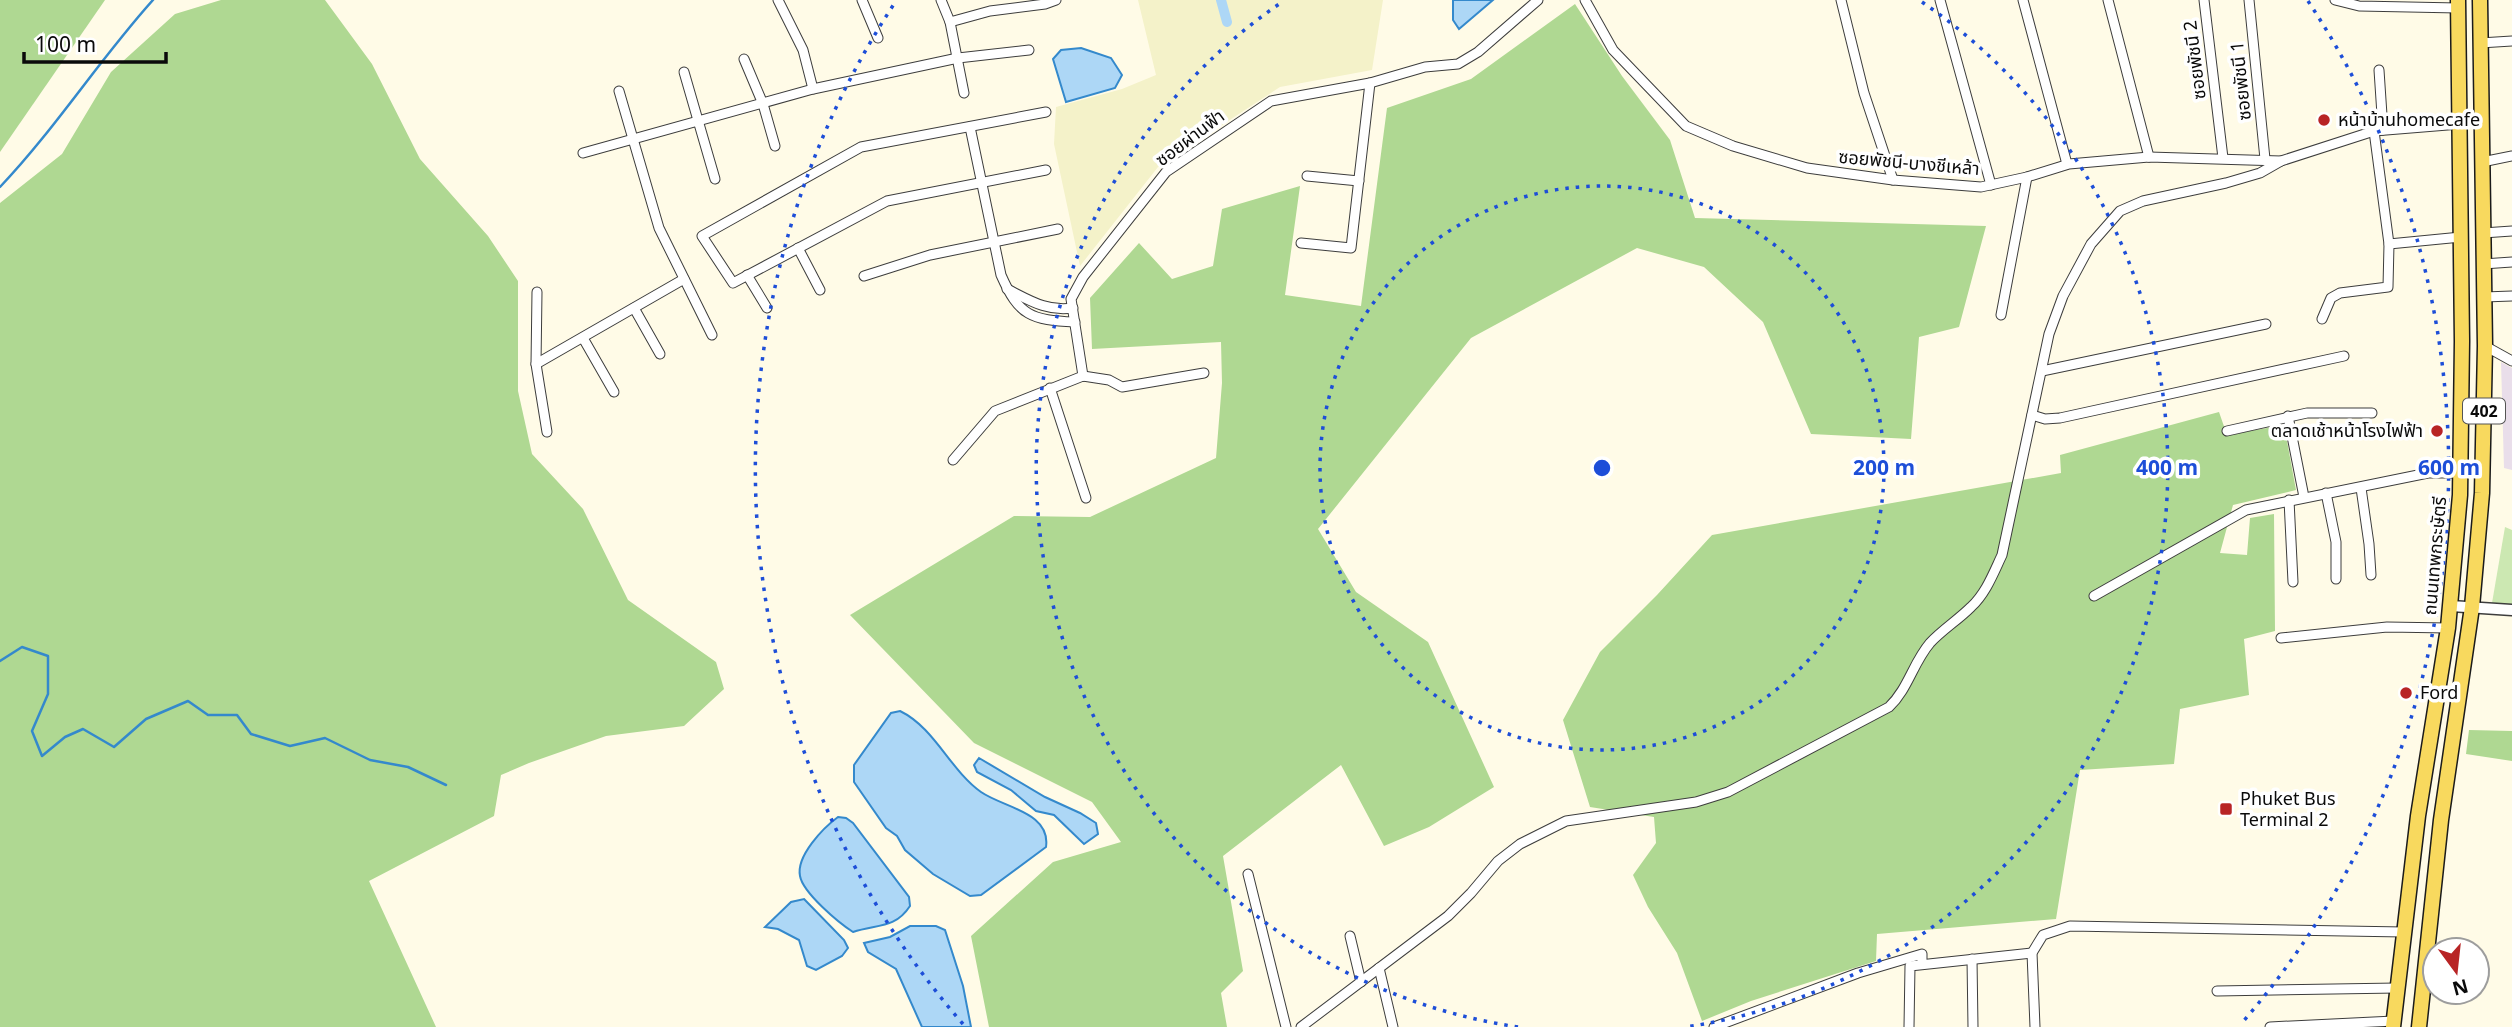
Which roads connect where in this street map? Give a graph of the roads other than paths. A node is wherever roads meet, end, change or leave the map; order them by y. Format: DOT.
graph roads {
  1 [pos="778,0"];
  2 [pos="862,0"];
  3 [pos="941,0"];
  4 [pos="1056,0"];
  5 [pos="1538,0"];
  6 [pos="1585,0"];
  7 [pos="1841,0"];
  8 [pos="1940,0"];
  9 [pos="2023,0"];
  10 [pos="2108,0"];
  11 [pos="2204,0"];
  12 [pos="2249,0"];
  13 [pos="2335,0"];
  14 [pos="2480,0"];
  15 [pos="2458,4"];
  16 [pos="950,22"];
  17 [pos="878,38"];
  18 [pos="2512,41"];
  19 [pos="2480,43"];
  20 [pos="1029,50"];
  21 [pos="957,58"];
  22 [pos="744,59"];
  23 [pos="2379,70"];
  24 [pos="684,72"];
  25 [pos="1370,83"];
  26 [pos="813,89"];
  27 [pos="619,91"];
  28 [pos="964,93"];
  29 [pos="763,104"];
  30 [pos="1046,113"];
  31 [pos="699,122"];
  32 [pos="2460,124"];
  33 [pos="970,127"];
  34 [pos="2378,131"];
  35 [pos="634,139"];
  36 [pos="775,146"];
  37 [pos="583,153"];
  38 [pos="2512,156"];
  39 [pos="2149,157"];
  40 [pos="2223,158"];
  41 [pos="2265,159"];
  42 [pos="2281,161"];
  43 [pos="2482,162"];
  44 [pos="2067,164"];
  45 [pos="1046,170"];
  46 [pos="1307,176"];
  47 [pos="2027,177"];
  48 [pos="715,178"];
  49 [pos="1893,180"];
  50 [pos="1359,181"];
  51 [pos="982,183"];
  52 [pos="1990,185"];
  53 [pos="1058,229"];
  54 [pos="2512,231"];
  55 [pos="2483,233"];
  56 [pos="2461,237"];
  57 [pos="995,242"];
  58 [pos="1301,243"];
  59 [pos="2389,244"];
  60 [pos="797,248"];
  61 [pos="2512,262"];
  62 [pos="2483,264"];
  63 [pos="747,275"];
  64 [pos="864,275"];
  65 [pos="684,279"];
  66 [pos="1007,289"];
  67 [pos="820,290"];
  68 [pos="537,292"];
  69 [pos="2512,296"];
  70 [pos="2484,297"];
  71 [pos="634,308"];
  72 [pos="767,308"];
  73 [pos="1073,308"];
  74 [pos="2001,315"];
  75 [pos="2322,318"];
  76 [pos="1075,322"];
  77 [pos="2266,324"];
  78 [pos="712,335"];
  79 [pos="583,338"];
  80 [pos="2485,346"];
  81 [pos="660,354"];
  82 [pos="2344,356"];
  83 [pos="2512,361"];
  84 [pos="536,364"];
  85 [pos="2042,371"];
  86 [pos="1205,373"];
  87 [pos="1083,376"];
  88 [pos="1051,388"];
  89 [pos="614,392"];
  90 [pos="2372,413"];
  91 [pos="2032,415"];
  92 [pos="2288,416"];
  93 [pos="2227,431"];
  94 [pos="547,432"];
  95 [pos="953,460"];
  96 [pos="2461,473"];
  97 [pos="2361,488"];
  98 [pos="2326,494"];
  99 [pos="2304,497"];
  100 [pos="1086,498"];
  101 [pos="2289,500"];
  102 [pos="2371,575"];
  103 [pos="2336,579"];
  104 [pos="2294,582"];
  105 [pos="2094,596"];
  106 [pos="2451,606"];
  107 [pos="2472,607"];
  108 [pos="2512,610"];
  109 [pos="2448,628"];
  110 [pos="2281,638"];
  111 [pos="1248,874"];
  112 [pos="2404,932"];
  113 [pos="1350,936"];
  114 [pos="2032,953"];
  115 [pos="1972,959"];
  116 [pos="1922,964"];
  117 [pos="1379,968"];
  118 [pos="1361,982"];
  119 [pos="2398,988"];
  120 [pos="2217,991"];
  121 [pos="2393,1024"];
  122 [pos="1286,1027"];
  123 [pos="1300,1027"];
  124 [pos="1393,1027"];
  125 [pos="1714,1027"];
  126 [pos="1909,1027"];
  127 [pos="1973,1027"];
  128 [pos="2035,1027"];
  129 [pos="2270,1027"];
  130 [pos="2419,1027"];
  1 -- 26 [label="street"];
  2 -- 17 [label="street"];
  3 -- 16 [label="street"];
  4 -- 16 [label="street"];
  5 -- 25 [label="street, ซอยผ่านฟ้า"];
  6 -- 49 [label="street, ซอยพัชนี-บางชีเหล้า"];
  7 -- 49 [label="street"];
  8 -- 52 [label="street"];
  9 -- 44 [label="street"];
  10 -- 39 [label="street"];
  11 -- 40 [label="street, ซอยพัชนี 2"];
  12 -- 41 [label="street, ซอยพัชนี 1"];
  13 -- 15 [label="street"];
  14 -- 19 [label="main road, 402"];
  15 -- 32 [label="main road, ถนนเทพกระษัตรี / 402"];
  16 -- 21 [label="street"];
  18 -- 19 [label="street"];
  19 -- 43 [label="main road, 402"];
  20 -- 21 [label="street"];
  21 -- 26 [label="street"];
  21 -- 28 [label="street"];
  22 -- 29 [label="street"];
  23 -- 34 [label="street"];
  24 -- 31 [label="street"];
  25 -- 50 [label="street"];
  25 -- 73 [label="street, ซอยผ่านฟ้า"];
  26 -- 29 [label="street"];
  27 -- 35 [label="street"];
  29 -- 31 [label="street"];
  29 -- 36 [label="street"];
  30 -- 33 [label="street"];
  31 -- 35 [label="street"];
  31 -- 48 [label="street"];
  32 -- 34 [label="street, ซอยพัชนี-บางชีเหล้า"];
  32 -- 56 [label="main road, ถนนเทพกระษัตรี / 402"];
  33 -- 51 [label="street"];
  33 -- 63 [label="street"];
  34 -- 42 [label="street, ซอยพัชนี-บางชีเหล้า"];
  34 -- 59 [label="street"];
  35 -- 37 [label="street"];
  35 -- 65 [label="street"];
  38 -- 43 [label="street"];
  39 -- 40 [label="street, ซอยพัชนี-บางชีเหล้า"];
  39 -- 44 [label="street, ซอยพัชนี-บางชีเหล้า"];
  40 -- 41 [label="street, ซอยพัชนี-บางชีเหล้า"];
  41 -- 42 [label="street, ซอยพัชนี-บางชีเหล้า"];
  42 -- 85 [label="street"];
  43 -- 55 [label="main road, 402"];
  44 -- 47 [label="street, ซอยพัชนี-บางชีเหล้า"];
  45 -- 51 [label="street"];
  46 -- 50 [label="street"];
  47 -- 52 [label="street, ซอยพัชนี-บางชีเหล้า"];
  47 -- 74 [label="street"];
  49 -- 52 [label="street, ซอยพัชนี-บางชีเหล้า"];
  50 -- 58 [label="street"];
  51 -- 57 [label="street"];
  51 -- 60 [label="street"];
  53 -- 57 [label="street"];
  54 -- 55 [label="street"];
  55 -- 62 [label="main road, 402"];
  56 -- 59 [label="street"];
  56 -- 96 [label="main road, ถนนเทพกระษัตรี / 402"];
  57 -- 64 [label="street"];
  57 -- 66 [label="street"];
  59 -- 75 [label="street"];
  60 -- 63 [label="street"];
  60 -- 67 [label="street"];
  61 -- 62 [label="street"];
  62 -- 70 [label="main road, 402"];
  63 -- 72 [label="street"];
  65 -- 71 [label="street"];
  65 -- 78 [label="street"];
  66 -- 73 [label="street"];
  66 -- 76 [label="street"];
  68 -- 84 [label="street"];
  69 -- 70 [label="street"];
  70 -- 80 [label="main road, 402"];
  71 -- 79 [label="street"];
  71 -- 81 [label="street"];
  73 -- 76 [label="street, ซอยผ่านฟ้า"];
  76 -- 87 [label="street, ซอยผ่านฟ้า"];
  77 -- 85 [label="street"];
  79 -- 84 [label="street"];
  79 -- 89 [label="street"];
  80 -- 83 [label="street"];
  80 -- 107 [label="main road, 402"];
  82 -- 91 [label="street"];
  84 -- 94 [label="street"];
  85 -- 91 [label="street"];
  86 -- 87 [label="street"];
  87 -- 88 [label="street"];
  88 -- 95 [label="street"];
  88 -- 100 [label="street"];
  90 -- 92 [label="street"];
  91 -- 117 [label="street"];
  92 -- 93 [label="street"];
  92 -- 99 [label="street"];
  96 -- 97 [label="street"];
  96 -- 106 [label="main road, ถนนเทพกระษัตรี / 402"];
  97 -- 98 [label="street"];
  97 -- 102 [label="street"];
  98 -- 99 [label="street"];
  98 -- 103 [label="street"];
  99 -- 101 [label="street"];
  101 -- 104 [label="street"];
  101 -- 105 [label="street"];
  106 -- 107 [label="street"];
  106 -- 109 [label="main road, ถนนเทพกระษัตรี / 402"];
  107 -- 108 [label="street"];
  107 -- 130 [label="main road, 402"];
  109 -- 110 [label="street"];
  109 -- 112 [label="main road, ถนนเทพกระษัตรี / 402"];
  111 -- 122 [label="street"];
  112 -- 114 [label="street"];
  112 -- 119 [label="main road, ถนนเทพกระษัตรี / 402"];
  113 -- 118 [label="street"];
  114 -- 115 [label="street"];
  114 -- 128 [label="street"];
  115 -- 116 [label="street"];
  115 -- 127 [label="street"];
  116 -- 125 [label="street"];
  116 -- 126 [label="street"];
  117 -- 118 [label="street"];
  117 -- 124 [label="street"];
  118 -- 123 [label="street"];
  119 -- 120 [label="street"];
  119 -- 121 [label="main road, ถนนเทพกระษัตรี / 402"];
  121 -- 129 [label="street"];
}
